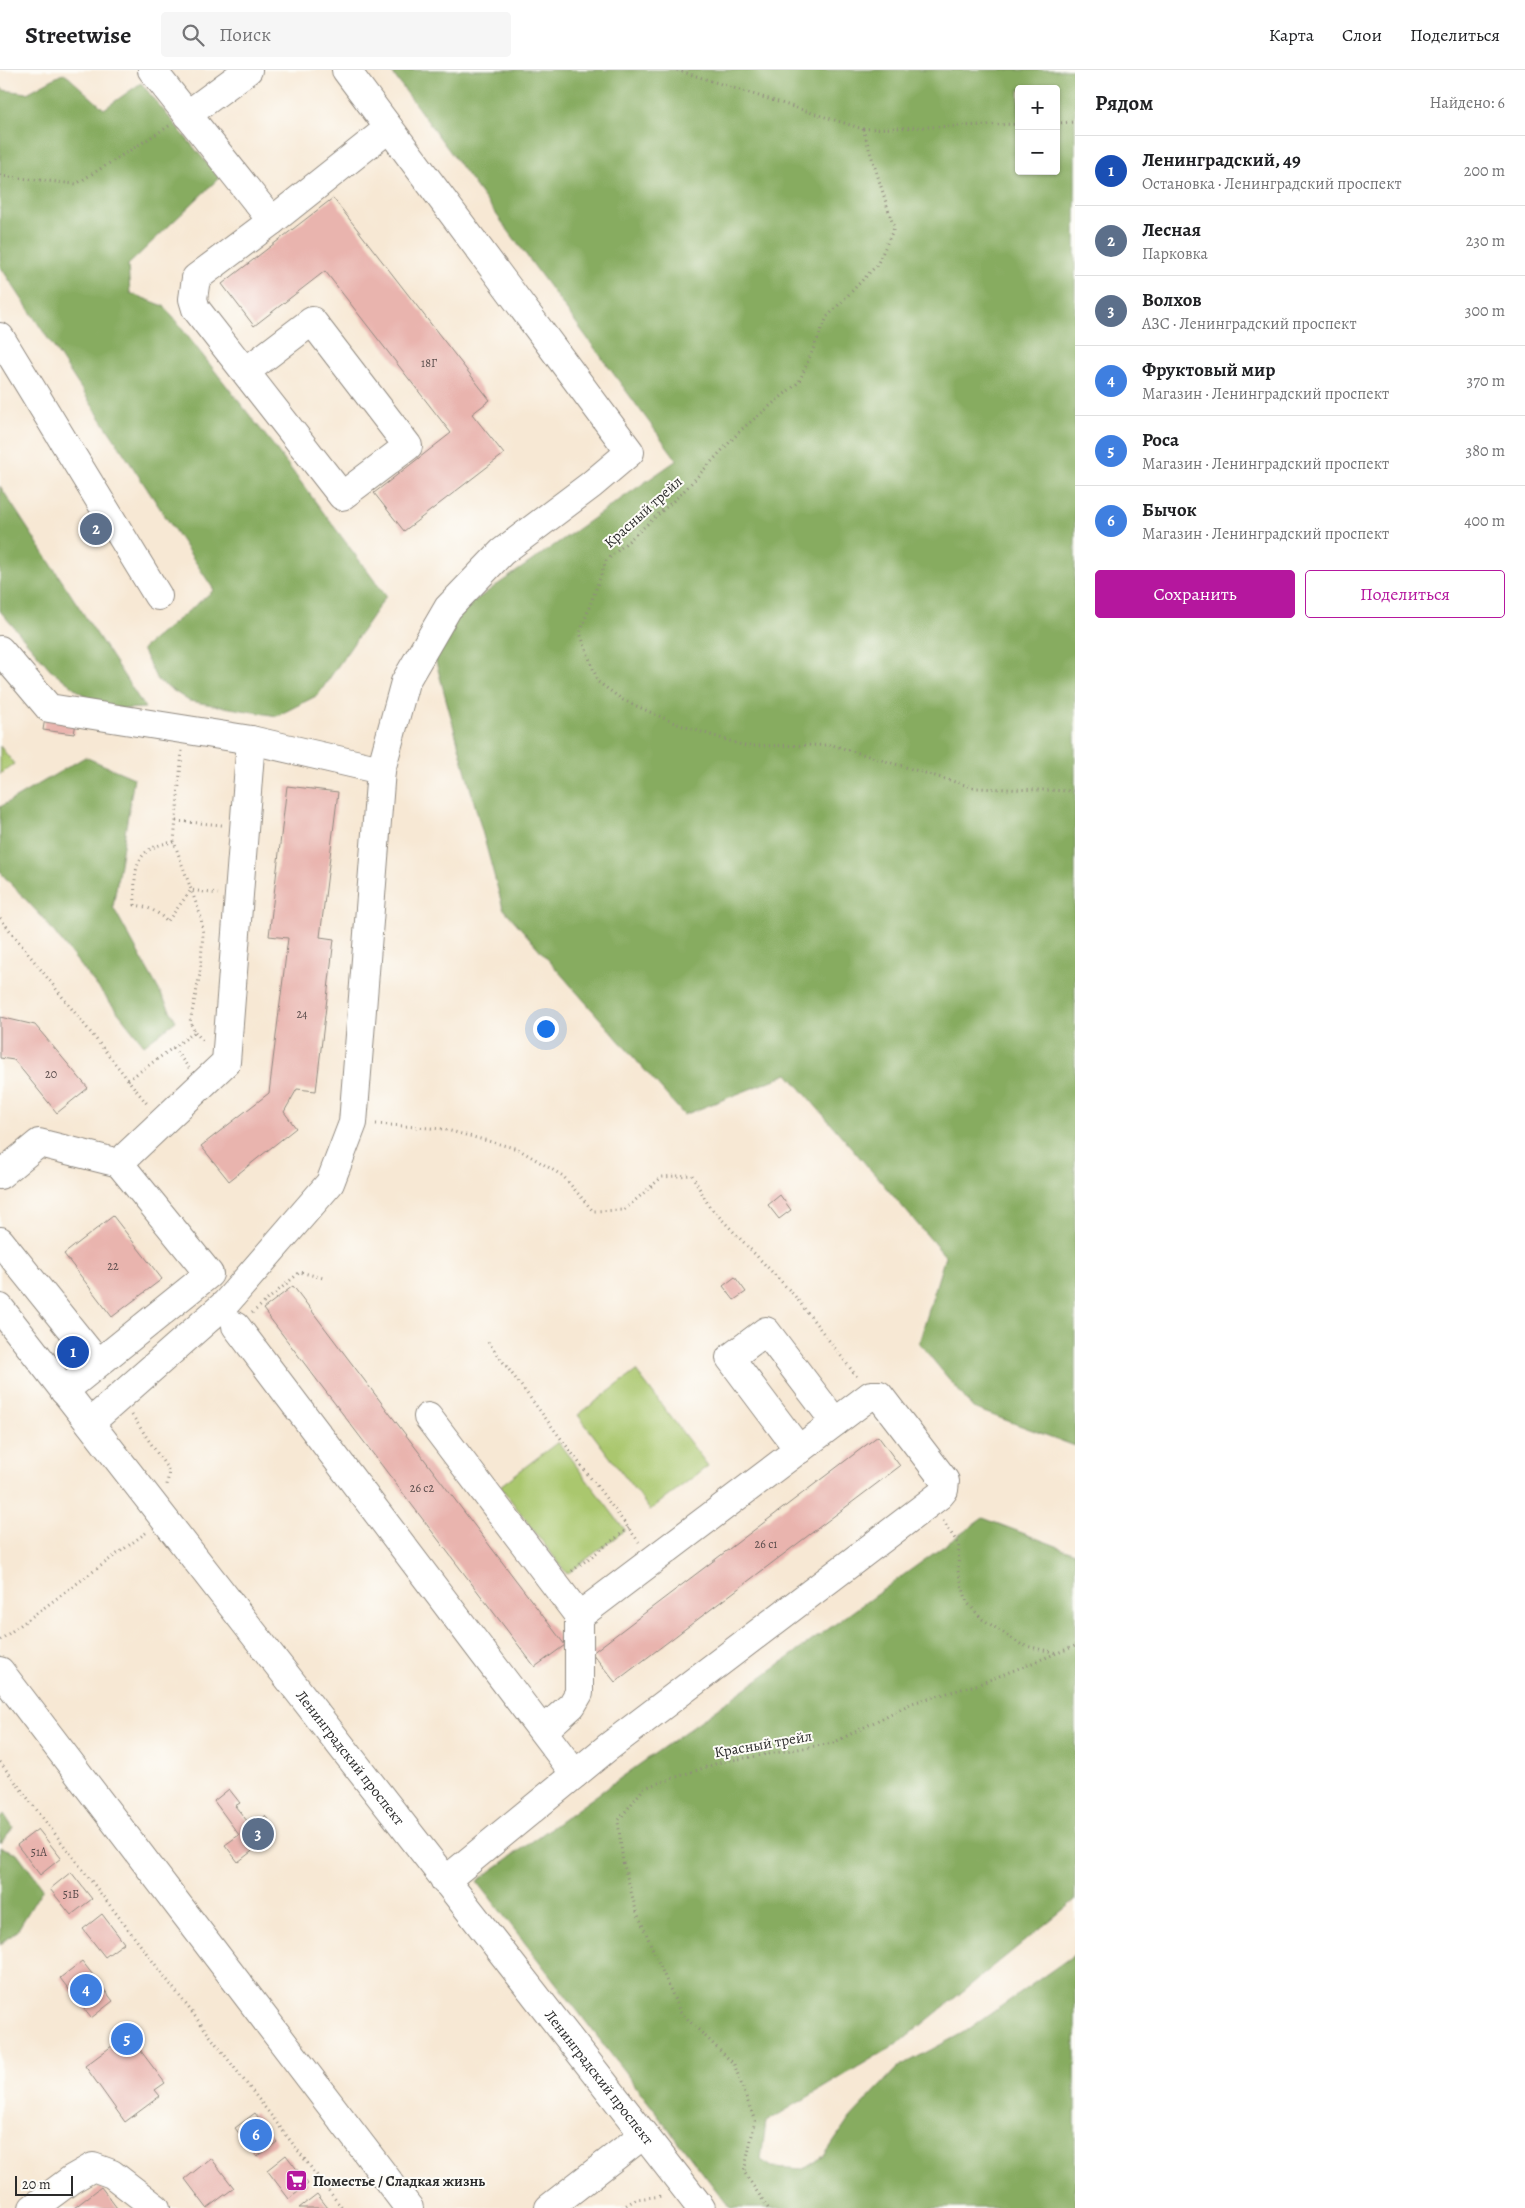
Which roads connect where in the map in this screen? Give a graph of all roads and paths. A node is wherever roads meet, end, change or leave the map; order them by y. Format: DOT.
graph roads {
  1 [pos="152,70"];
  2 [pos="248,70"];
  3 [pos="346,70"];
  4 [pos="677,70"];
  5 [pos="187,115"];
  6 [pos="1075,122"];
  7 [pos="1060,123"];
  8 [pos="1015,124"];
  9 [pos="389,128"];
  10 [pos="863,129"];
  11 [pos="0,176"];
  12 [pos="272,221"];
  13 [pos="0,337"];
  14 [pos="244,372"];
  15 [pos="158,596"];
  16 [pos="0,650"];
  17 [pos="251,740"];
  18 [pos="182,750"];
  19 [pos="381,770"];
  20 [pos="1075,791"];
  21 [pos="176,821"];
  22 [pos="230,826"];
  23 [pos="174,842"];
  24 [pos="191,890"];
  25 [pos="223,894"];
  26 [pos="0,918"];
  27 [pos="128,1080"];
  28 [pos="162,1123"];
  29 [pos="353,1123"];
  30 [pos="119,1163"];
  31 [pos="0,1175"];
  32 [pos="0,1241"];
  33 [pos="0,1308"];
  34 [pos="236,1326"];
  35 [pos="488,1342"];
  36 [pos="98,1363"];
  37 [pos="64,1391"];
  38 [pos="871,1395"];
  39 [pos="120,1396"];
  40 [pos="428,1417"];
  41 [pos="835,1422"];
  42 [pos="90,1423"];
  43 [pos="799,1450"];
  44 [pos="931,1503"];
  45 [pos="164,1519"];
  46 [pos="629,1528"];
  47 [pos="653,1560"];
  48 [pos="555,1584"];
  49 [pos="579,1616"];
  50 [pos="0,1640"];
  51 [pos="1075,1646"];
  52 [pos="1058,1653"];
  53 [pos="0,1671"];
  54 [pos="543,1731"];
  55 [pos="0,1762"];
  56 [pos="576,1774"];
  57 [pos="445,1881"];
  58 [pos="643,2135"];
  59 [pos="33,2208"];
  60 [pos="156,2208"];
  61 [pos="342,2208"];
  62 [pos="409,2208"];
  63 [pos="549,2208"];
  64 [pos="701,2208"];
  65 [pos="768,2208"];
  1 -- 5 [label="main road"];
  2 -- 5 [label="main road"];
  3 -- 9 [label="main road"];
  4 -- 10 [label="path"];
  5 -- 11 [label="path"];
  5 -- 12 [label="main road"];
  6 -- 7 [label="path"];
  8 -- 10 [label="path"];
  9 -- 12 [label="main road"];
  9 -- 19 [label="main road"];
  10 -- 20 [label="path, Красный трейл"];
  12 -- 14 [label="main road"];
  13 -- 15 [label="main road"];
  14 -- 14 [label="main road"];
  16 -- 17 [label="main road"];
  17 -- 19 [label="main road"];
  17 -- 28 [label="main road"];
  18 -- 21 [label="path"];
  19 -- 29 [label="main road"];
  21 -- 22 [label="path"];
  21 -- 23 [label="path"];
  23 -- 24 [label="path"];
  23 -- 24 [label="path"];
  24 -- 25 [label="path"];
  24 -- 27 [label="path"];
  26 -- 27 [label="path"];
  27 -- 28 [label="path"];
  28 -- 30 [label="main road"];
  29 -- 38 [label="path"];
  29 -- 39 [label="main road"];
  30 -- 31 [label="main road"];
  30 -- 36 [label="main road"];
  32 -- 36 [label="main road"];
  33 -- 37 [label="main road, Ленинградский проспект"];
  34 -- 54 [label="main road"];
  35 -- 46 [label="path"];
  36 -- 37 [label="main road"];
  37 -- 42 [label="main road, Ленинградский проспект"];
  38 -- 41 [label="main road"];
  38 -- 44 [label="main road"];
  39 -- 42 [label="main road"];
  39 -- 45 [label="path"];
  40 -- 48 [label="main road"];
  41 -- 43 [label="main road"];
  41 -- 43 [label="main road"];
  42 -- 45 [label="main road, Ленинградский проспект"];
  43 -- 47 [label="main road"];
  44 -- 52 [label="path"];
  44 -- 56 [label="main road"];
  45 -- 50 [label="path"];
  45 -- 57 [label="main road, Ленинградский проспект"];
  46 -- 47 [label="path"];
  46 -- 48 [label="path"];
  47 -- 49 [label="main road"];
  48 -- 49 [label="main road"];
  49 -- 54 [label="main road"];
  51 -- 52 [label="path, Красный трейл"];
  52 -- 65 [label="path, Красный трейл"];
  53 -- 62 [label="main road"];
  54 -- 56 [label="main road"];
  55 -- 61 [label="path"];
  56 -- 57 [label="main road"];
  57 -- 58 [label="main road, Ленинградский проспект"];
  58 -- 63 [label="main road"];
  58 -- 64 [label="main road, Ленинградский проспект"];
  59 -- 60 [label="main road"];
}
